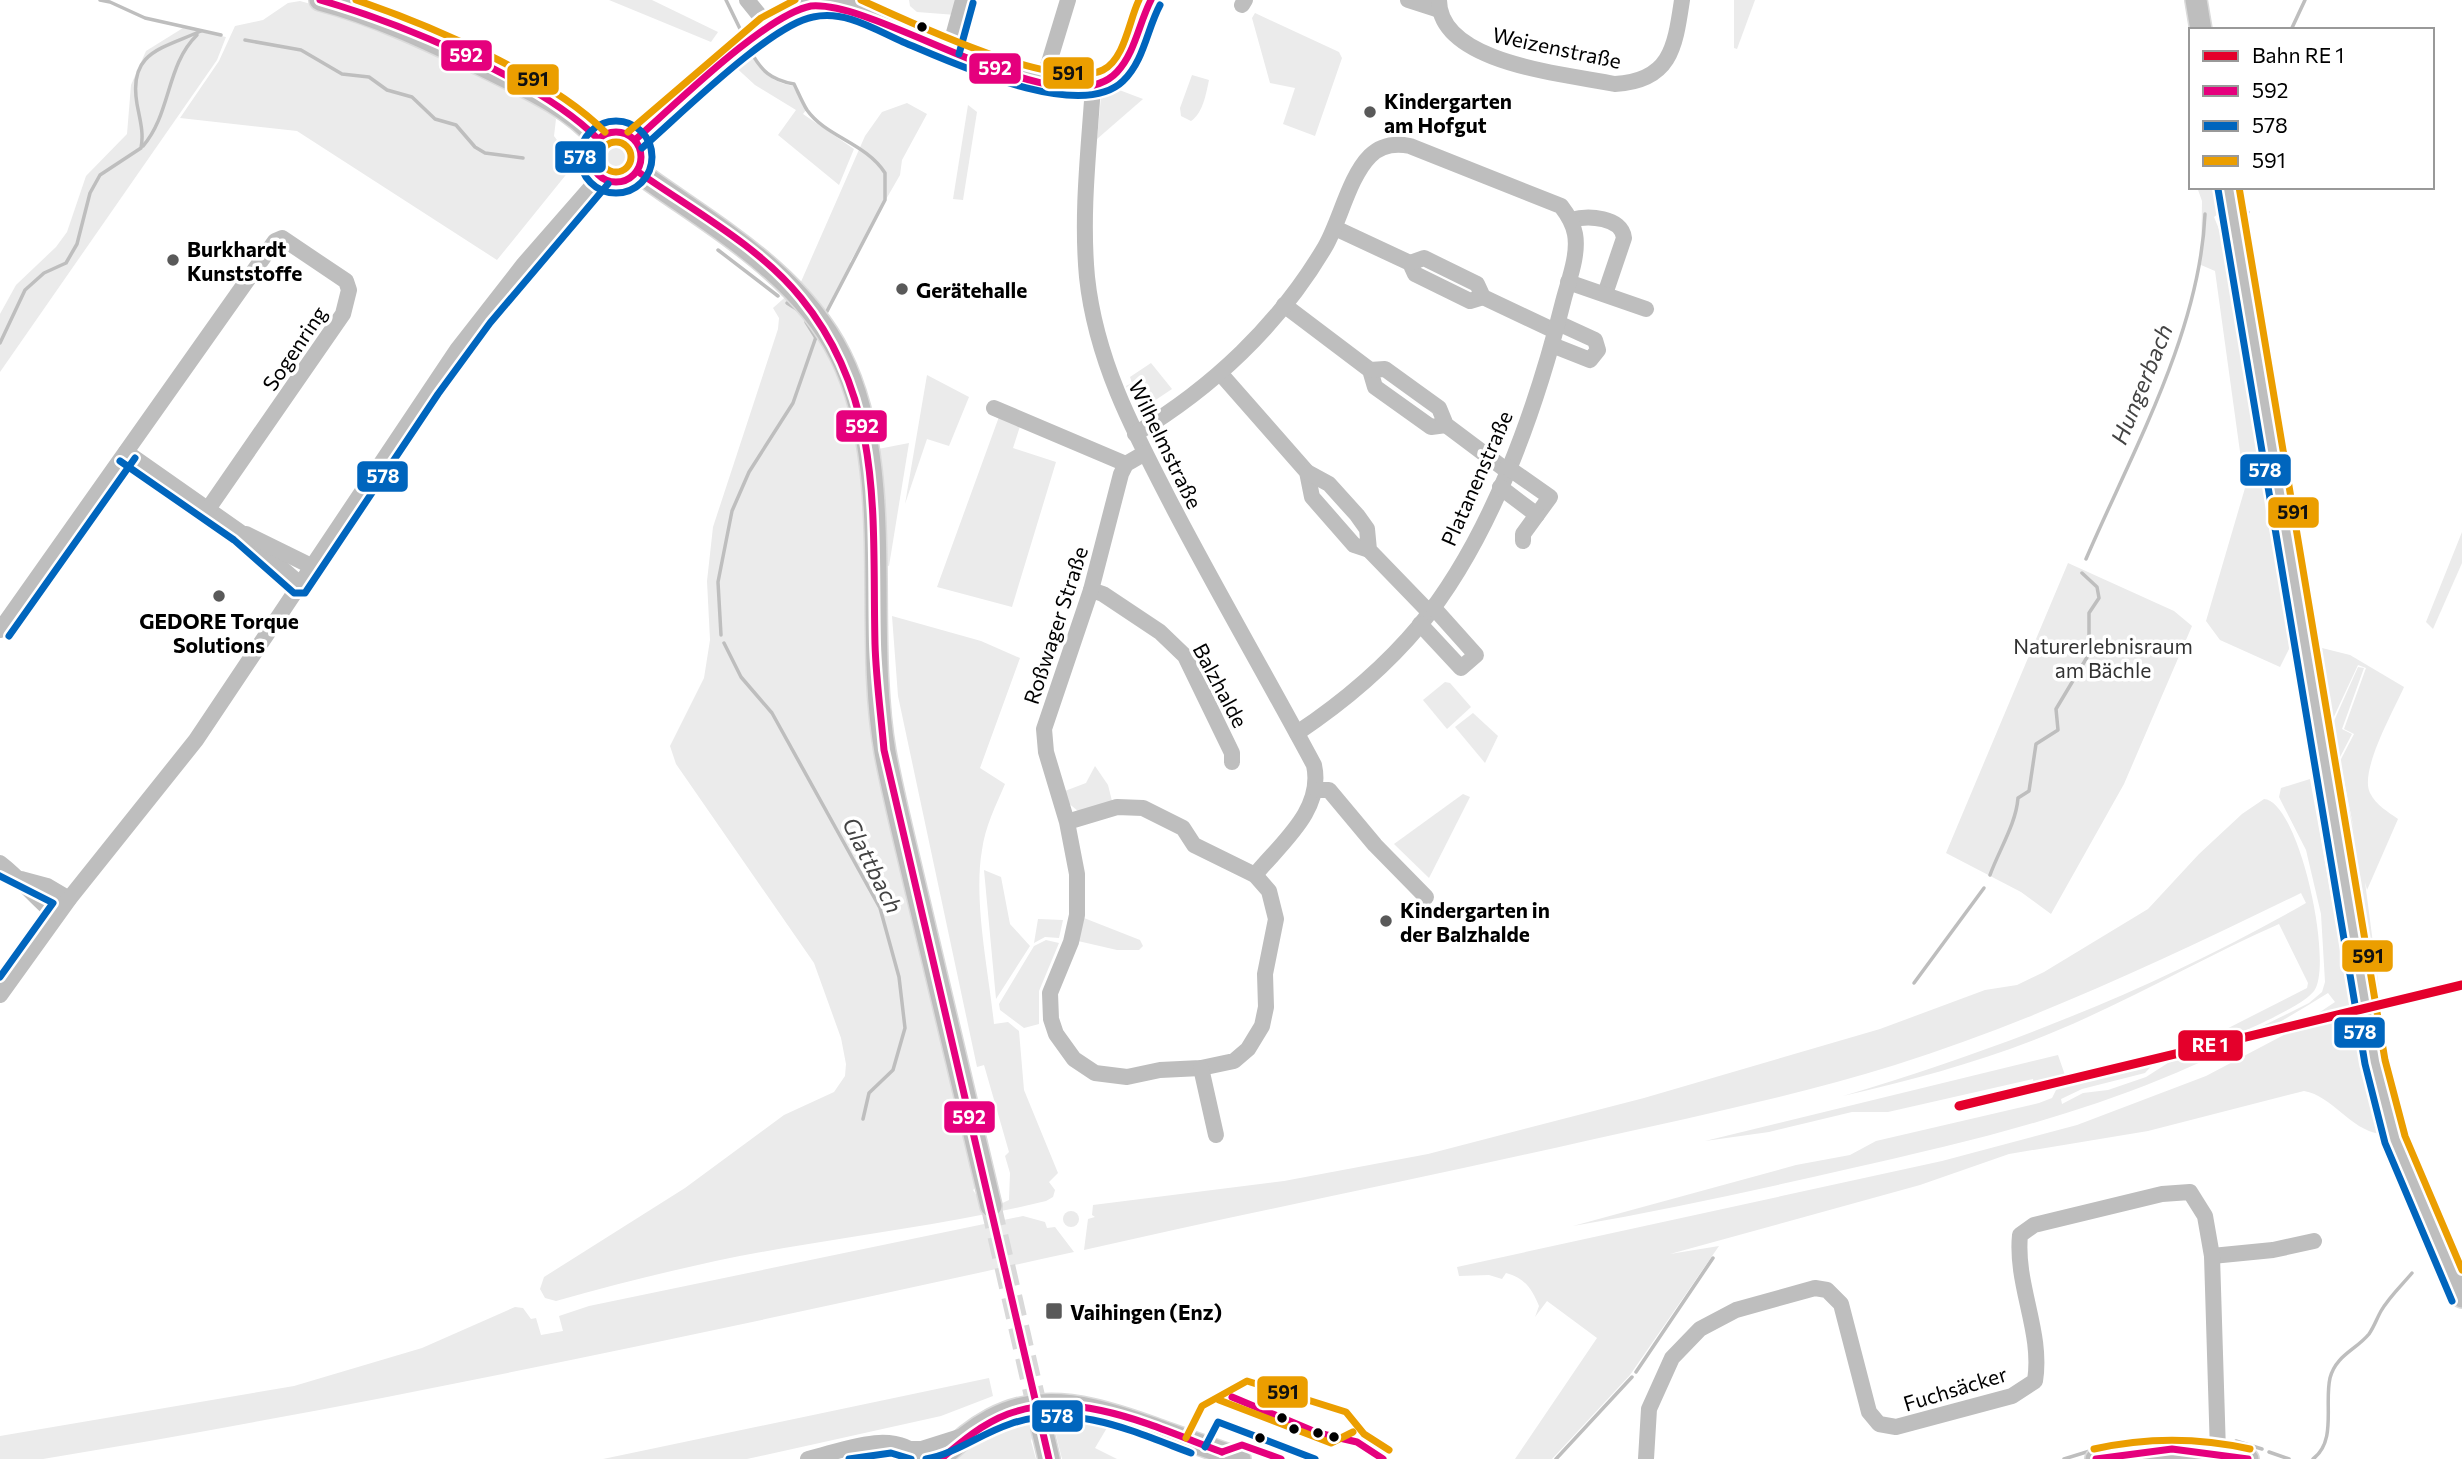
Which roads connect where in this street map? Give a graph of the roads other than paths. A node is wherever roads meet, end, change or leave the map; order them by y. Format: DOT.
graph roads {
  1 [pos="320,0"];
  2 [pos="747,0"];
  3 [pos="962,0"];
  4 [pos="1068,0"];
  5 [pos="1408,0"];
  6 [pos="1682,0"];
  7 [pos="2196,0"];
  8 [pos="1146,2"];
  9 [pos="1439,5"];
  10 [pos="2201,28"];
  11 [pos="754,37"];
  12 [pos="949,51"];
  13 [pos="1044,79"];
  14 [pos="1093,86"];
  15 [pos="598,139"];
  16 [pos="635,140"];
  17 [pos="637,171"];
  18 [pos="600,177"];
  19 [pos="2228,189"];
  20 [pos="1571,220"];
  21 [pos="1335,228"];
  22 [pos="1568,282"];
  23 [pos="1605,294"];
  24 [pos="1284,305"];
  25 [pos="1646,309"];
  26 [pos="1555,333"];
  27 [pos="1220,373"];
  28 [pos="994,408"];
  29 [pos="1135,434"];
  30 [pos="126,452"];
  31 [pos="1145,453"];
  32 [pos="1126,464"];
  33 [pos="1507,469"];
  34 [pos="1500,487"];
  35 [pos="208,509"];
  36 [pos="1537,515"];
  37 [pos="240,532"];
  38 [pos="1523,541"];
  39 [pos="312,566"];
  40 [pos="300,584"];
  41 [pos="1091,590"];
  42 [pos="1427,615"];
  43 [pos="0,630"];
  44 [pos="1297,733"];
  45 [pos="1232,762"];
  46 [pos="1317,790"];
  47 [pos="1067,822"];
  48 [pos="0,863"];
  49 [pos="1255,875"];
  50 [pos="21,878"];
  51 [pos="1426,897"];
  52 [pos="69,899"];
  53 [pos="56,915"];
  54 [pos="0,995"];
  55 [pos="1201,1068"];
  56 [pos="1216,1135"];
  57 [pos="991,1206"];
  58 [pos="2314,1241"];
  59 [pos="2212,1256"];
  60 [pos="2462,1297"];
  61 [pos="1042,1429"];
  62 [pos="965,1435"];
  63 [pos="851,1450"];
  64 [pos="2218,1452"];
  65 [pos="916,1454"];
  66 [pos="808,1459"];
  67 [pos="896,1459"];
  68 [pos="941,1459"];
  69 [pos="1049,1459"];
  70 [pos="1240,1459"];
  71 [pos="1646,1459"];
  72 [pos="2096,1459"];
  73 [pos="2248,1459"];
  1 -- 15 [label="main road"];
  2 -- 11 [label="street"];
  3 -- 12 [label="street"];
  4 -- 13 [label="street"];
  5 -- 9 [label="street"];
  6 -- 9 [label="street, Weizenstraße"];
  7 -- 10 [label="main road"];
  8 -- 14 [label="main road"];
  11 -- 12 [label="main road"];
  11 -- 16 [label="main road"];
  12 -- 13 [label="main road"];
  13 -- 14 [label="main road"];
  14 -- 29 [label="street, Wilhelmstraße"];
  15 -- 16 [label="main road"];
  15 -- 18 [label="main road"];
  16 -- 17 [label="main road"];
  17 -- 18 [label="main road"];
  17 -- 57 [label="main road"];
  18 -- 39 [label="street"];
  19 -- 60 [label="main road"];
  20 -- 21 [label="street"];
  20 -- 22 [label="street, Platanenstraße"];
  20 -- 23 [label="street"];
  21 -- 24 [label="street"];
  21 -- 26 [label="street"];
  22 -- 23 [label="street"];
  22 -- 26 [label="street, Platanenstraße"];
  23 -- 25 [label="street"];
  24 -- 27 [label="street"];
  24 -- 33 [label="street"];
  26 -- 33 [label="street, Platanenstraße"];
  27 -- 29 [label="street"];
  27 -- 42 [label="street"];
  28 -- 32 [label="street"];
  29 -- 31 [label="street, Wilhelmstraße"];
  30 -- 35 [label="street"];
  30 -- 35 [label="street, Sogenring"];
  30 -- 43 [label="street"];
  31 -- 32 [label="street"];
  31 -- 44 [label="street, Wilhelmstraße"];
  32 -- 41 [label="street, Roßwager Straße"];
  33 -- 34 [label="street, Platanenstraße"];
  33 -- 36 [label="street"];
  34 -- 36 [label="street"];
  34 -- 42 [label="street, Platanenstraße"];
  35 -- 37 [label="street"];
  36 -- 38 [label="street"];
  37 -- 39 [label="street"];
  37 -- 40 [label="street"];
  39 -- 40 [label="street"];
  40 -- 52 [label="street"];
  41 -- 45 [label="street, Balzhalde"];
  41 -- 47 [label="street, Roßwager Straße"];
  42 -- 44 [label="street, Platanenstraße"];
  44 -- 46 [label="street, Wilhelmstraße"];
  46 -- 49 [label="street"];
  46 -- 51 [label="street"];
  47 -- 49 [label="street"];
  47 -- 55 [label="street, Roßwager Straße"];
  48 -- 50 [label="street"];
  49 -- 55 [label="street, Roßwager Straße"];
  50 -- 52 [label="street"];
  50 -- 53 [label="street"];
  52 -- 53 [label="street"];
  53 -- 54 [label="street"];
  55 -- 56 [label="street"];
  58 -- 59 [label="street"];
  59 -- 64 [label="street, Fuchsäcker"];
  59 -- 71 [label="street, Fuchsäcker"];
  61 -- 69 [label="main road"];
  62 -- 65 [label="street"];
  62 -- 68 [label="main road"];
  62 -- 70 [label="main road"];
  63 -- 65 [label="street"];
  63 -- 66 [label="street"];
  63 -- 67 [label="street"];
  64 -- 72 [label="main road"];
  64 -- 73 [label="main road"];
}
